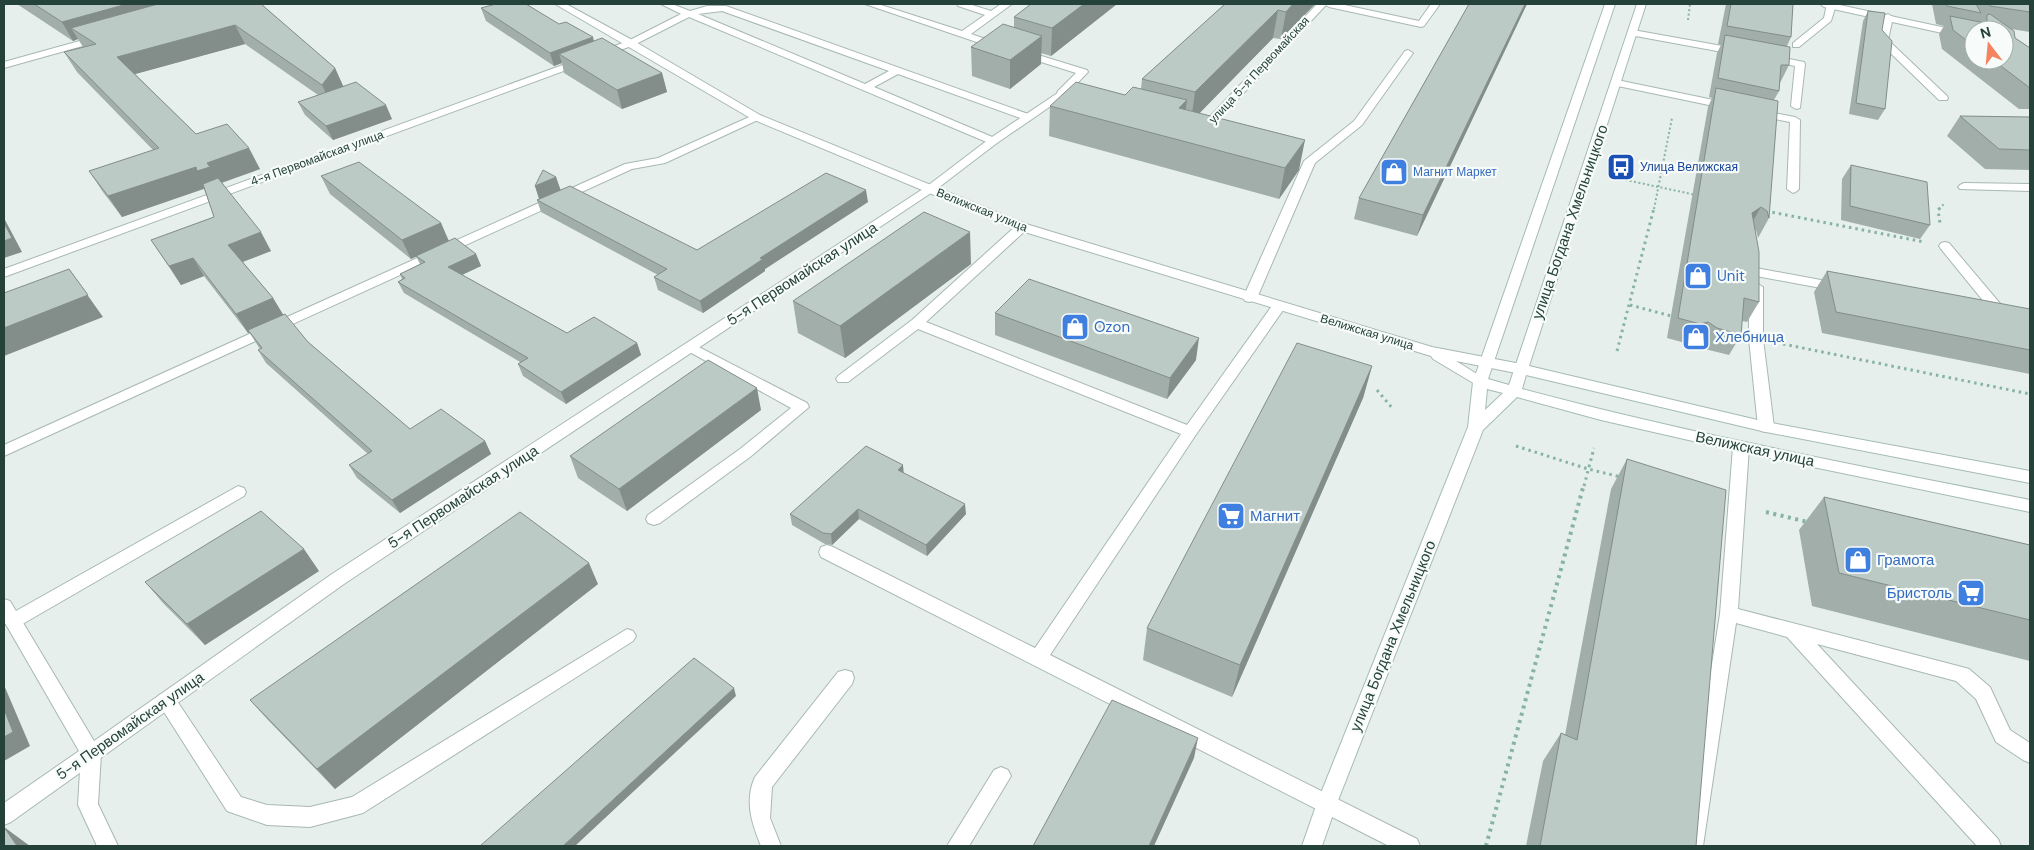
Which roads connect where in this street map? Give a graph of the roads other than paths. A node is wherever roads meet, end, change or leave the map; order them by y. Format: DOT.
graph roads {
  1 [pos="560,4"];
  2 [pos="664,4"];
  3 [pos="870,4"];
  4 [pos="961,4"];
  5 [pos="1007,4"];
  6 [pos="1322,4"];
  7 [pos="1329,4"];
  8 [pos="1435,4"];
  9 [pos="1610,4"];
  10 [pos="1642,4"];
  11 [pos="1828,4"];
  12 [pos="689,14"];
  13 [pos="992,14"];
  14 [pos="1888,17"];
  15 [pos="777,27"];
  16 [pos="1632,33"];
  17 [pos="110,35"];
  18 [pos="963,35"];
  19 [pos="1964,35"];
  20 [pos="750,39"];
  21 [pos="631,43"];
  22 [pos="1796,45"];
  23 [pos="1408,53"];
  24 [pos="4,65"];
  25 [pos="897,71"];
  26 [pos="1617,83"];
  27 [pos="865,88"];
  28 [pos="1062,93"];
  29 [pos="1943,98"];
  30 [pos="1099,103"];
  31 [pos="1796,106"];
  32 [pos="756,117"];
  33 [pos="1027,117"];
  34 [pos="1202,130"];
  35 [pos="993,141"];
  36 [pos="1964,187"];
  37 [pos="2030,188"];
  38 [pos="930,189"];
  39 [pos="1793,189"];
  40 [pos="1022,226"];
  41 [pos="1944,246"];
  42 [pos="1753,256"];
  43 [pos="1756,272"];
  44 [pos="4,273"];
  45 [pos="1852,290"];
  46 [pos="1250,298"];
  47 [pos="1279,306"];
  48 [pos="1986,316"];
  49 [pos="917,323"];
  50 [pos="691,347"];
  51 [pos="1430,351"];
  52 [pos="1488,361"];
  53 [pos="1520,369"];
  54 [pos="843,379"];
  55 [pos="1480,382"];
  56 [pos="1514,391"];
  57 [pos="1476,427"];
  58 [pos="1766,428"];
  59 [pos="1190,432"];
  60 [pos="1741,447"];
  61 [pos="4,451"];
  62 [pos="2030,477"];
  63 [pos="238,492"];
  64 [pos="2030,506"];
  65 [pos="654,519"];
  66 [pos="827,552"];
  67 [pos="8,614"];
  68 [pos="1729,614"];
  69 [pos="1793,631"];
  70 [pos="627,636"];
  71 [pos="1038,660"];
  72 [pos="846,678"];
  73 [pos="166,700"];
  74 [pos="90,754"];
  75 [pos="2030,754"];
  76 [pos="1001,776"];
  77 [pos="1327,803"];
  78 [pos="4,815"];
  79 [pos="108,846"];
  80 [pos="771,846"];
  81 [pos="957,846"];
  82 [pos="1312,846"];
  83 [pos="1410,846"];
  84 [pos="1693,846"];
  85 [pos="1991,846"];
  1 -- 21 [label="street, Велижская улица"];
  2 -- 12 [label="street"];
  3 -- 18 [label="street"];
  4 -- 13 [label="street"];
  5 -- 13 [label="street"];
  6 -- 34 [label="street, улица 5-я Первомайская"];
  7 -- 8 [label="street"];
  9 -- 52 [label="street, улица Богдана Хмельницкого"];
  10 -- 16 [label="street, улица Богдана Хмельницкого"];
  11 -- 14 [label="street"];
  11 -- 22 [label="street"];
  12 -- 15 [label="street, 4-я Первомайская улица"];
  12 -- 20 [label="street"];
  12 -- 21 [label="street, 4-я Первомайская улица"];
  13 -- 18 [label="street"];
  14 -- 19 [label="street"];
  14 -- 29 [label="street"];
  15 -- 20 [label="street"];
  15 -- 25 [label="street, 4-я Первомайская улица"];
  16 -- 26 [label="street, улица Богдана Хмельницкого"];
  16 -- 31 [label="street"];
  17 -- 24 [label="street"];
  18 -- 28 [label="street"];
  20 -- 27 [label="street"];
  21 -- 32 [label="street, Велижская улица"];
  21 -- 44 [label="street, 4-я Первомайская улица"];
  23 -- 46 [label="street"];
  25 -- 27 [label="street"];
  25 -- 33 [label="street, 4-я Первомайская улица"];
  26 -- 39 [label="street"];
  26 -- 53 [label="street, улица Богдана Хмельницкого"];
  27 -- 35 [label="street"];
  28 -- 30 [label="street"];
  28 -- 33 [label="street"];
  32 -- 38 [label="street, Велижская улица"];
  32 -- 61 [label="street"];
  33 -- 35 [label="street"];
  35 -- 38 [label="street"];
  36 -- 37 [label="street"];
  38 -- 40 [label="street, Велижская улица"];
  38 -- 50 [label="street, 5-я Первомайская улица"];
  40 -- 46 [label="street, Велижская улица"];
  40 -- 49 [label="street"];
  41 -- 48 [label="street"];
  42 -- 43 [label="street"];
  43 -- 45 [label="street"];
  43 -- 58 [label="street"];
  46 -- 47 [label="street, Велижская улица"];
  47 -- 51 [label="street, Велижская улица"];
  47 -- 59 [label="street"];
  49 -- 54 [label="street"];
  49 -- 59 [label="street"];
  50 -- 65 [label="street"];
  50 -- 73 [label="street, 5-я Первомайская улица"];
  51 -- 52 [label="street, Велижская улица"];
  51 -- 55 [label="street, Велижская улица"];
  52 -- 53 [label="street, Велижская улица"];
  52 -- 55 [label="street, улица Богдана Хмельницкого"];
  53 -- 56 [label="street, улица Богдана Хмельницкого"];
  53 -- 58 [label="street, Велижская улица"];
  55 -- 56 [label="street, Велижская улица"];
  55 -- 57 [label="street, улица Богдана Хмельницкого"];
  56 -- 57 [label="street, улица Богдана Хмельницкого"];
  56 -- 60 [label="street, Велижская улица"];
  57 -- 77 [label="street, улица Богдана Хмельницкого"];
  58 -- 62 [label="street, Велижская улица"];
  59 -- 71 [label="street"];
  60 -- 64 [label="street, Велижская улица"];
  60 -- 68 [label="street"];
  63 -- 67 [label="street"];
  66 -- 71 [label="street"];
  67 -- 74 [label="street"];
  68 -- 69 [label="street"];
  68 -- 84 [label="street"];
  69 -- 75 [label="street"];
  69 -- 85 [label="street"];
  70 -- 73 [label="street"];
  71 -- 77 [label="street"];
  72 -- 80 [label="street"];
  73 -- 74 [label="street, 5-я Первомайская улица"];
  74 -- 78 [label="street, 5-я Первомайская улица"];
  74 -- 79 [label="street"];
  76 -- 81 [label="street"];
  77 -- 82 [label="street, улица Богдана Хмельницкого"];
  77 -- 83 [label="street"];
}
